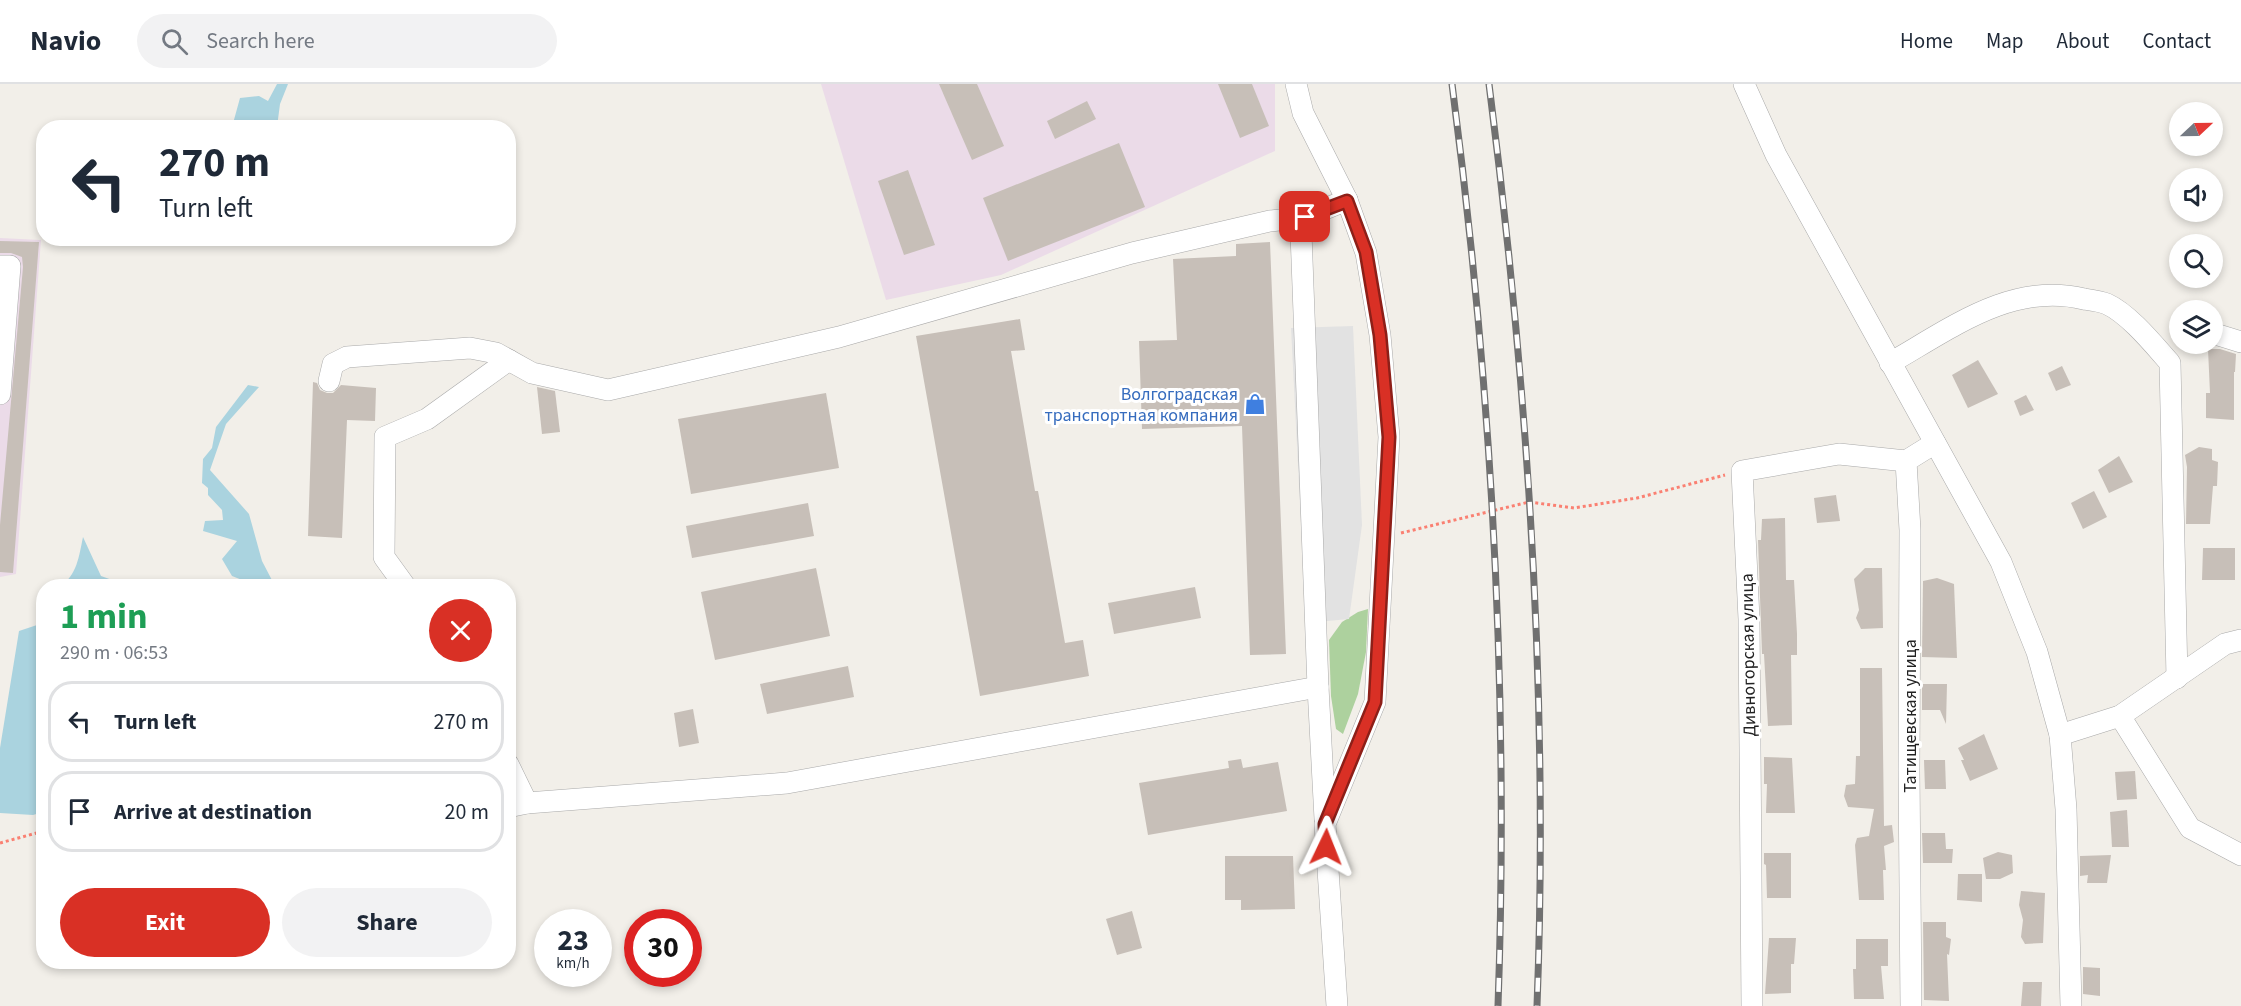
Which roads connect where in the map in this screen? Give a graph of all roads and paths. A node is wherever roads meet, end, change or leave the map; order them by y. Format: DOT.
graph roads {
  1 [pos="1296,84"];
  2 [pos="1743,84"];
  3 [pos="1347,201"];
  4 [pos="1305,217"];
  5 [pos="0,266"];
  6 [pos="2223,336"];
  7 [pos="2241,342"];
  8 [pos="509,360"];
  9 [pos="1890,363"];
  10 [pos="330,381"];
  11 [pos="0,394"];
  12 [pos="1935,443"];
  13 [pos="1906,460"];
  14 [pos="1742,471"];
  15 [pos="1384,536"];
  16 [pos="400,579"];
  17 [pos="2241,640"];
  18 [pos="2177,678"];
  19 [pos="1318,687"];
  20 [pos="2120,716"];
  21 [pos="2060,735"];
  22 [pos="518,805"];
  23 [pos="1325,824"];
  24 [pos="36,833"];
  25 [pos="0,843"];
  26 [pos="2241,855"];
  27 [pos="1337,1006"];
  28 [pos="1752,1006"];
  29 [pos="1911,1006"];
  30 [pos="2071,1006"];
  1 -- 3 [label="street"];
  2 -- 9 [label="street"];
  3 -- 4 [label="street"];
  3 -- 15 [label="street"];
  4 -- 8 [label="street"];
  4 -- 19 [label="street"];
  5 -- 11 [label="street"];
  6 -- 7 [label="street"];
  8 -- 10 [label="street"];
  8 -- 16 [label="street"];
  9 -- 12 [label="street"];
  9 -- 18 [label="street"];
  12 -- 13 [label="street"];
  12 -- 21 [label="street"];
  13 -- 14 [label="street"];
  13 -- 29 [label="street, Татищевская улица"];
  14 -- 15 [label="path"];
  14 -- 28 [label="street, Дивногорская улица"];
  15 -- 23 [label="street"];
  17 -- 18 [label="street"];
  18 -- 20 [label="street"];
  19 -- 22 [label="street"];
  19 -- 23 [label="street"];
  20 -- 21 [label="street"];
  20 -- 26 [label="street"];
  21 -- 30 [label="street"];
  23 -- 27 [label="street"];
  24 -- 25 [label="path"];
}
